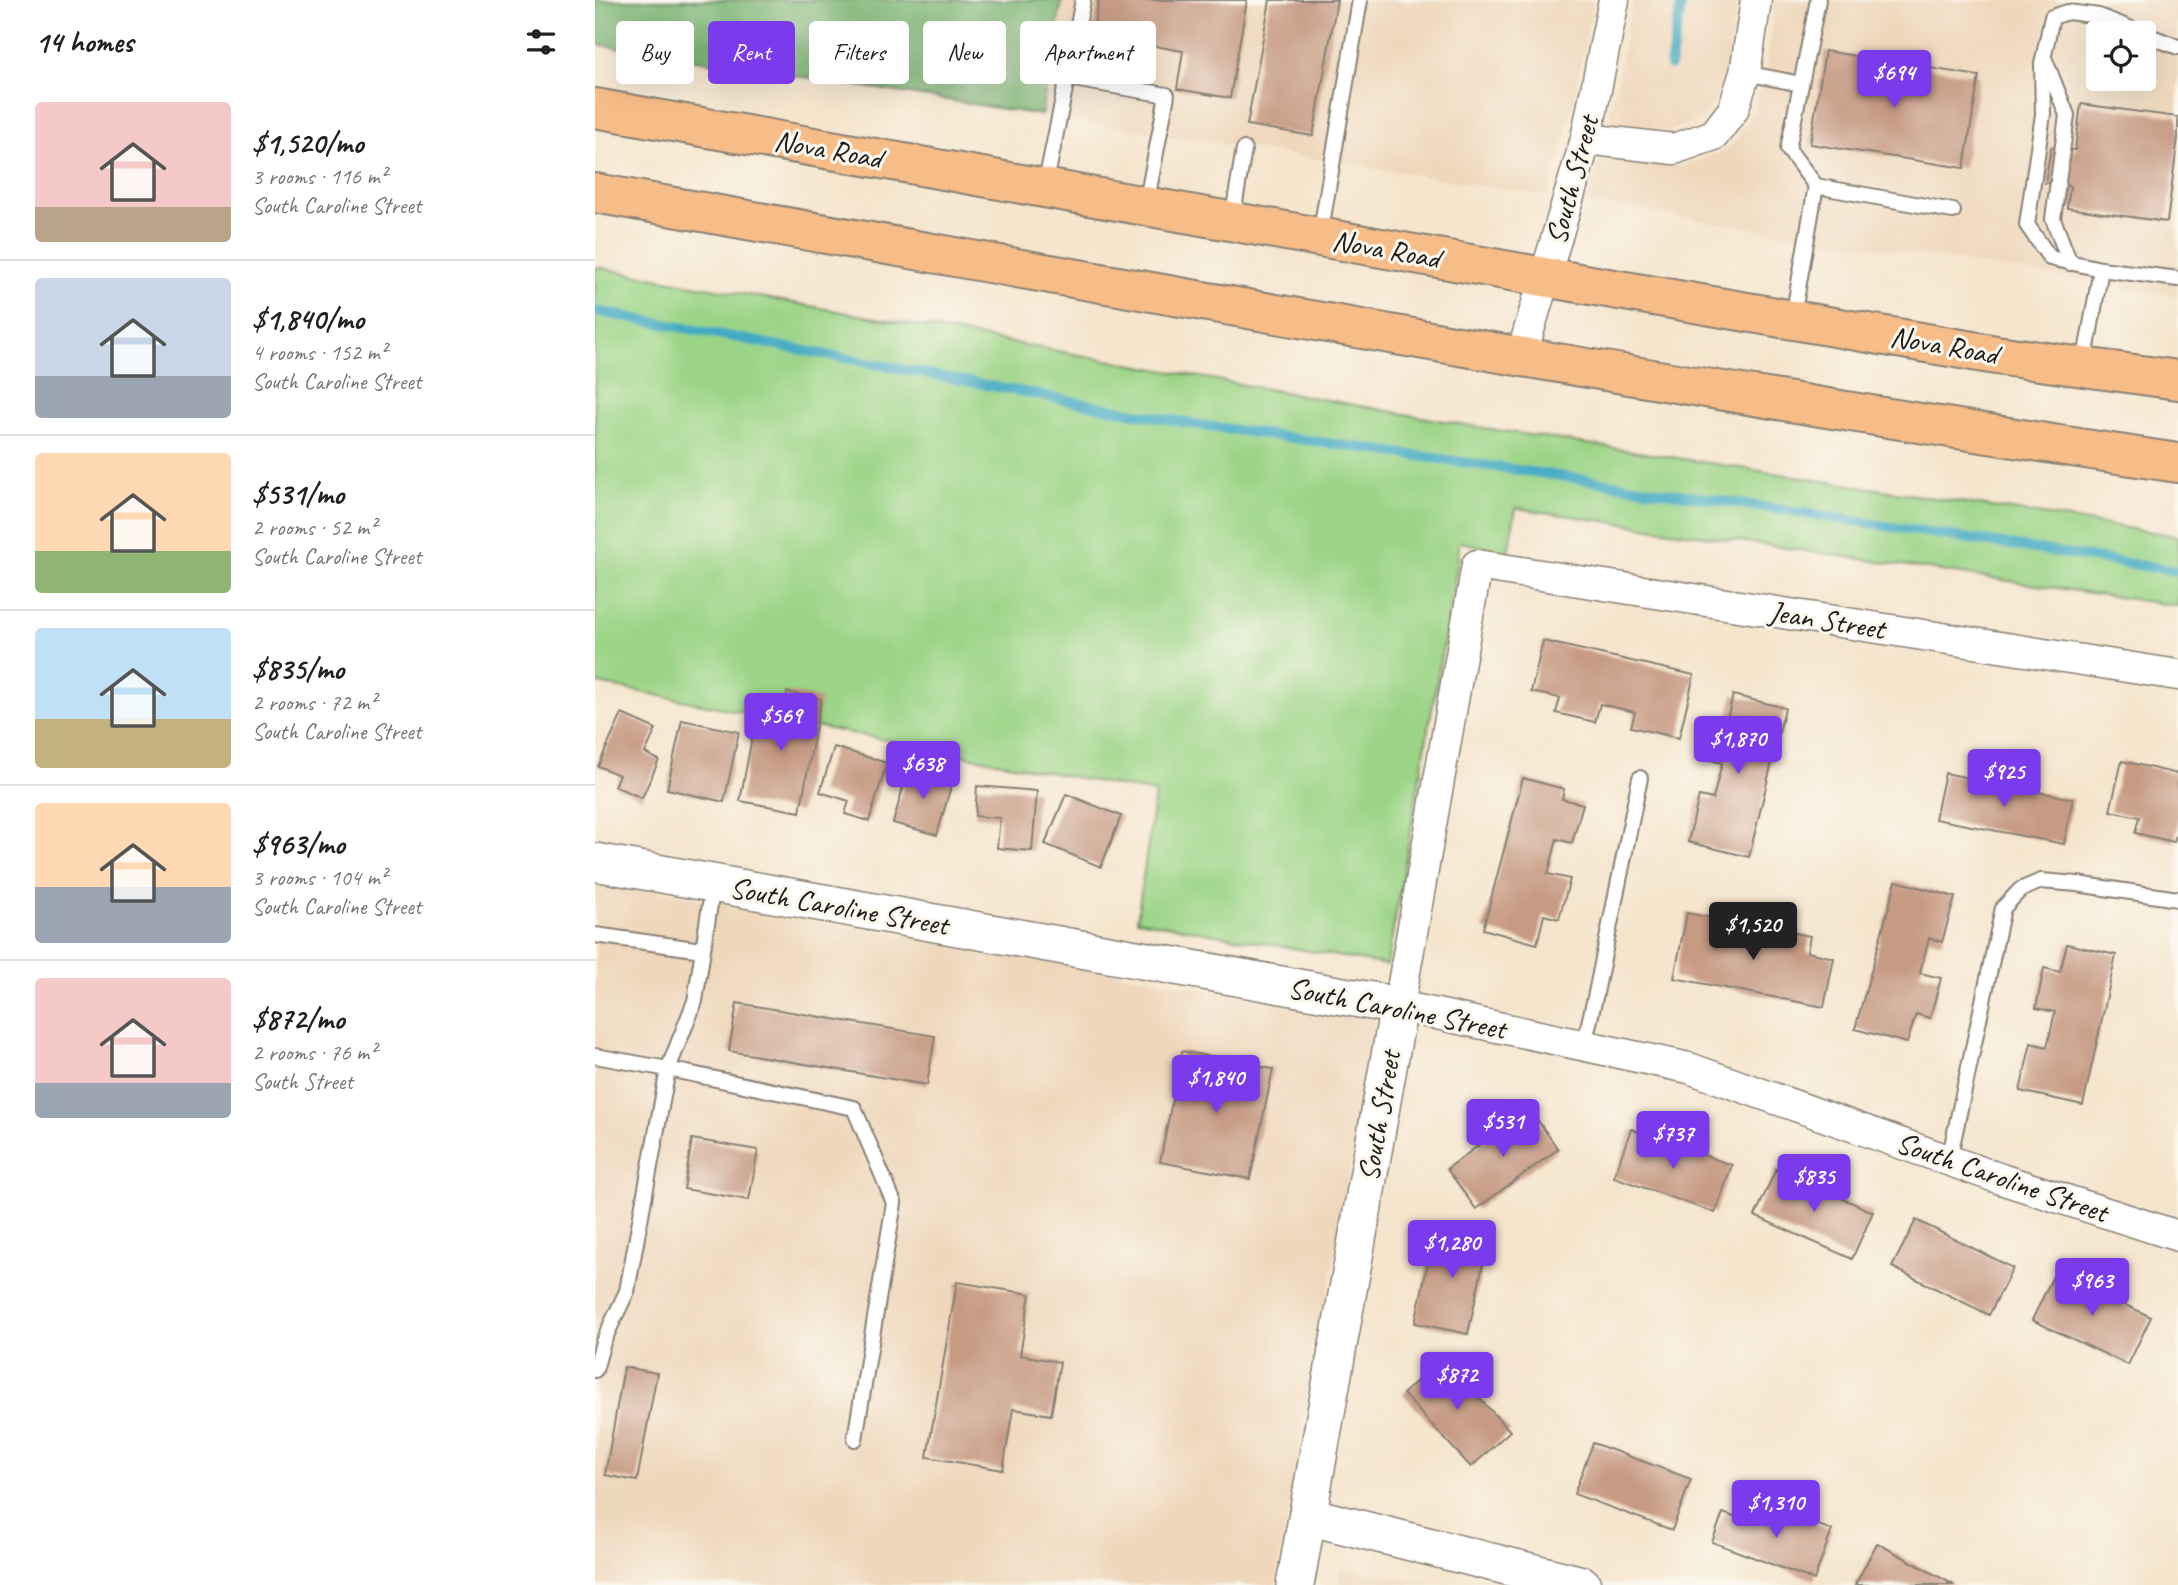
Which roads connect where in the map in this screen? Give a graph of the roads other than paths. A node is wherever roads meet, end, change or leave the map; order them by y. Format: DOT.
graph roads {
  1 [pos="1083,0"];
  2 [pos="1360,0"];
  3 [pos="1614,0"];
  4 [pos="1756,0"];
  5 [pos="1818,0"];
  6 [pos="1079,21"];
  7 [pos="2111,21"];
  8 [pos="2156,39"];
  9 [pos="2178,47"];
  10 [pos="2043,56"];
  11 [pos="1745,73"];
  12 [pos="1801,83"];
  13 [pos="1066,84"];
  14 [pos="1102,84"];
  15 [pos="595,108"];
  16 [pos="1586,139"];
  17 [pos="1244,149"];
  18 [pos="1817,186"];
  19 [pos="1045,188"];
  20 [pos="595,193"];
  21 [pos="1146,206"];
  22 [pos="1953,211"];
  23 [pos="1232,221"];
  24 [pos="1319,237"];
  25 [pos="2070,263"];
  26 [pos="2101,269"];
  27 [pos="1544,277"];
  28 [pos="2178,279"];
  29 [pos="1793,319"];
  30 [pos="1521,357"];
  31 [pos="2084,366"];
  32 [pos="2178,380"];
  33 [pos="2178,463"];
  34 [pos="1477,565"];
  35 [pos="2178,675"];
  36 [pos="1640,778"];
  37 [pos="595,862"];
  38 [pos="713,883"];
  39 [pos="2178,899"];
  40 [pos="595,935"];
  41 [pos="702,950"];
  42 [pos="1399,1006"];
  43 [pos="1584,1045"];
  44 [pos="595,1056"];
  45 [pos="668,1069"];
  46 [pos="1949,1160"];
  47 [pos="2178,1236"];
  48 [pos="595,1370"];
  49 [pos="855,1439"];
  50 [pos="1308,1516"];
  51 [pos="1295,1585"];
  52 [pos="1582,1585"];
  1 -- 6 [label="lane"];
  2 -- 24 [label="lane"];
  3 -- 16 [label="street, South Street"];
  4 -- 11 [label="street"];
  5 -- 12 [label="lane"];
  7 -- 10 [label="lane"];
  8 -- 9 [label="lane"];
  10 -- 25 [label="lane"];
  10 -- 25 [label="lane"];
  11 -- 12 [label="lane"];
  11 -- 16 [label="street"];
  12 -- 18 [label="lane"];
  13 -- 19 [label="lane"];
  14 -- 21 [label="lane"];
  15 -- 19 [label="main road, Nova Road"];
  16 -- 27 [label="street, South Street"];
  17 -- 23 [label="lane"];
  18 -- 22 [label="lane"];
  18 -- 29 [label="lane"];
  19 -- 21 [label="main road, Nova Road"];
  20 -- 30 [label="main road"];
  21 -- 23 [label="main road, Nova Road"];
  23 -- 24 [label="main road, Nova Road"];
  24 -- 27 [label="main road, Nova Road"];
  25 -- 26 [label="lane"];
  26 -- 28 [label="lane"];
  26 -- 31 [label="lane"];
  27 -- 29 [label="main road, Nova Road"];
  27 -- 30 [label="street, South Street"];
  29 -- 31 [label="main road, Nova Road"];
  30 -- 33 [label="main road"];
  31 -- 32 [label="main road, Nova Road"];
  34 -- 35 [label="street, Jean Street"];
  34 -- 42 [label="street, South Street"];
  36 -- 43 [label="lane"];
  37 -- 38 [label="street, South Caroline Street"];
  38 -- 41 [label="lane"];
  38 -- 42 [label="street, South Caroline Street"];
  39 -- 46 [label="lane"];
  40 -- 41 [label="lane"];
  41 -- 45 [label="lane"];
  42 -- 43 [label="street, South Caroline Street"];
  42 -- 50 [label="street, South Street"];
  43 -- 46 [label="street, South Caroline Street"];
  44 -- 45 [label="lane"];
  45 -- 48 [label="lane"];
  45 -- 49 [label="lane"];
  46 -- 47 [label="street, South Caroline Street"];
  50 -- 51 [label="street, South Street"];
  50 -- 52 [label="street"];
}
